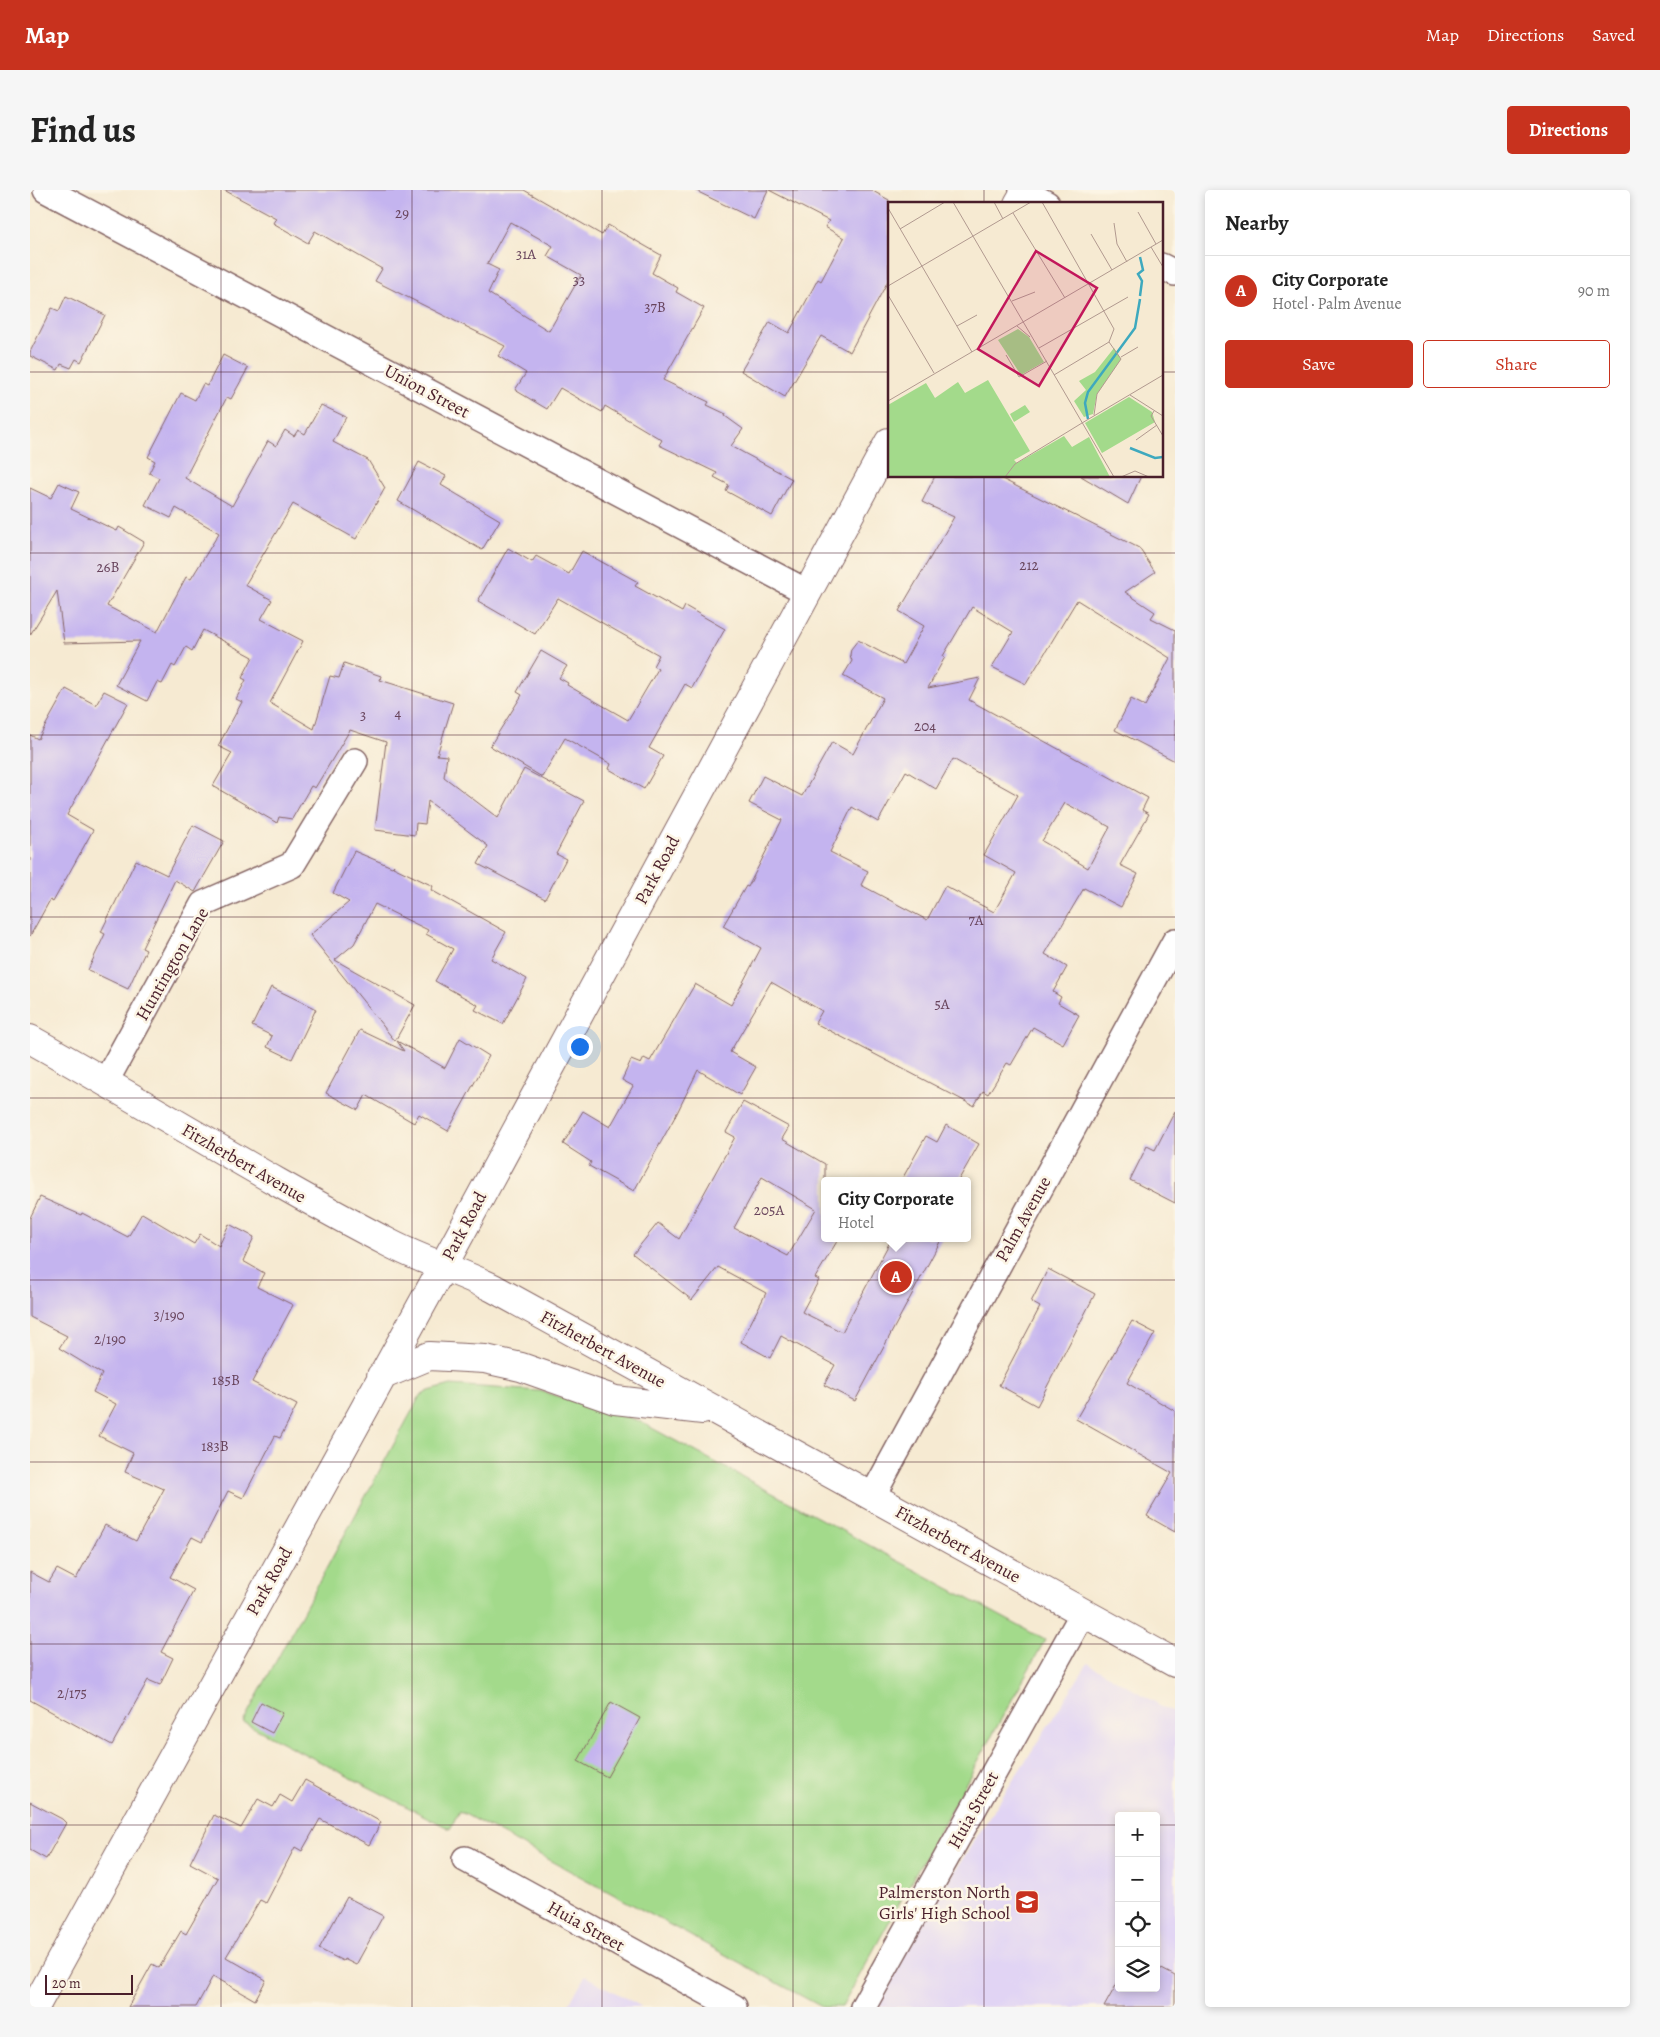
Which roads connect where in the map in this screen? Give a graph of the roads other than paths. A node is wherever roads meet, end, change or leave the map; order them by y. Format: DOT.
graph roads {
  1 [pos="46,190"];
  2 [pos="1162,266"];
  3 [pos="1175,273"];
  4 [pos="888,444"];
  5 [pos="807,592"];
  6 [pos="355,761"];
  7 [pos="1175,941"];
  8 [pos="30,1039"];
  9 [pos="106,1081"];
  10 [pos="442,1268"];
  11 [pos="381,1376"];
  12 [pos="718,1412"];
  13 [pos="872,1497"];
  14 [pos="1083,1613"];
  15 [pos="1175,1663"];
  16 [pos="465,1859"];
  17 [pos="35,2007"];
  18 [pos="734,2007"];
  19 [pos="863,2007"];
  1 -- 5 [label="street, Union Street"];
  2 -- 3 [label="street"];
  4 -- 5 [label="main road, Park Road"];
  5 -- 10 [label="main road, Park Road"];
  6 -- 9 [label="street, Huntington Lane"];
  7 -- 13 [label="street, Palm Avenue"];
  8 -- 9 [label="main road, Fitzherbert Avenue"];
  9 -- 10 [label="main road, Fitzherbert Avenue"];
  10 -- 11 [label="main road, Park Road"];
  10 -- 12 [label="main road, Fitzherbert Avenue"];
  11 -- 12 [label="main road"];
  11 -- 17 [label="main road, Park Road"];
  12 -- 13 [label="main road, Fitzherbert Avenue"];
  13 -- 14 [label="main road, Fitzherbert Avenue"];
  14 -- 15 [label="main road, Fitzherbert Avenue"];
  14 -- 19 [label="street, Huia Street"];
  16 -- 18 [label="street, Huia Street"];
}
